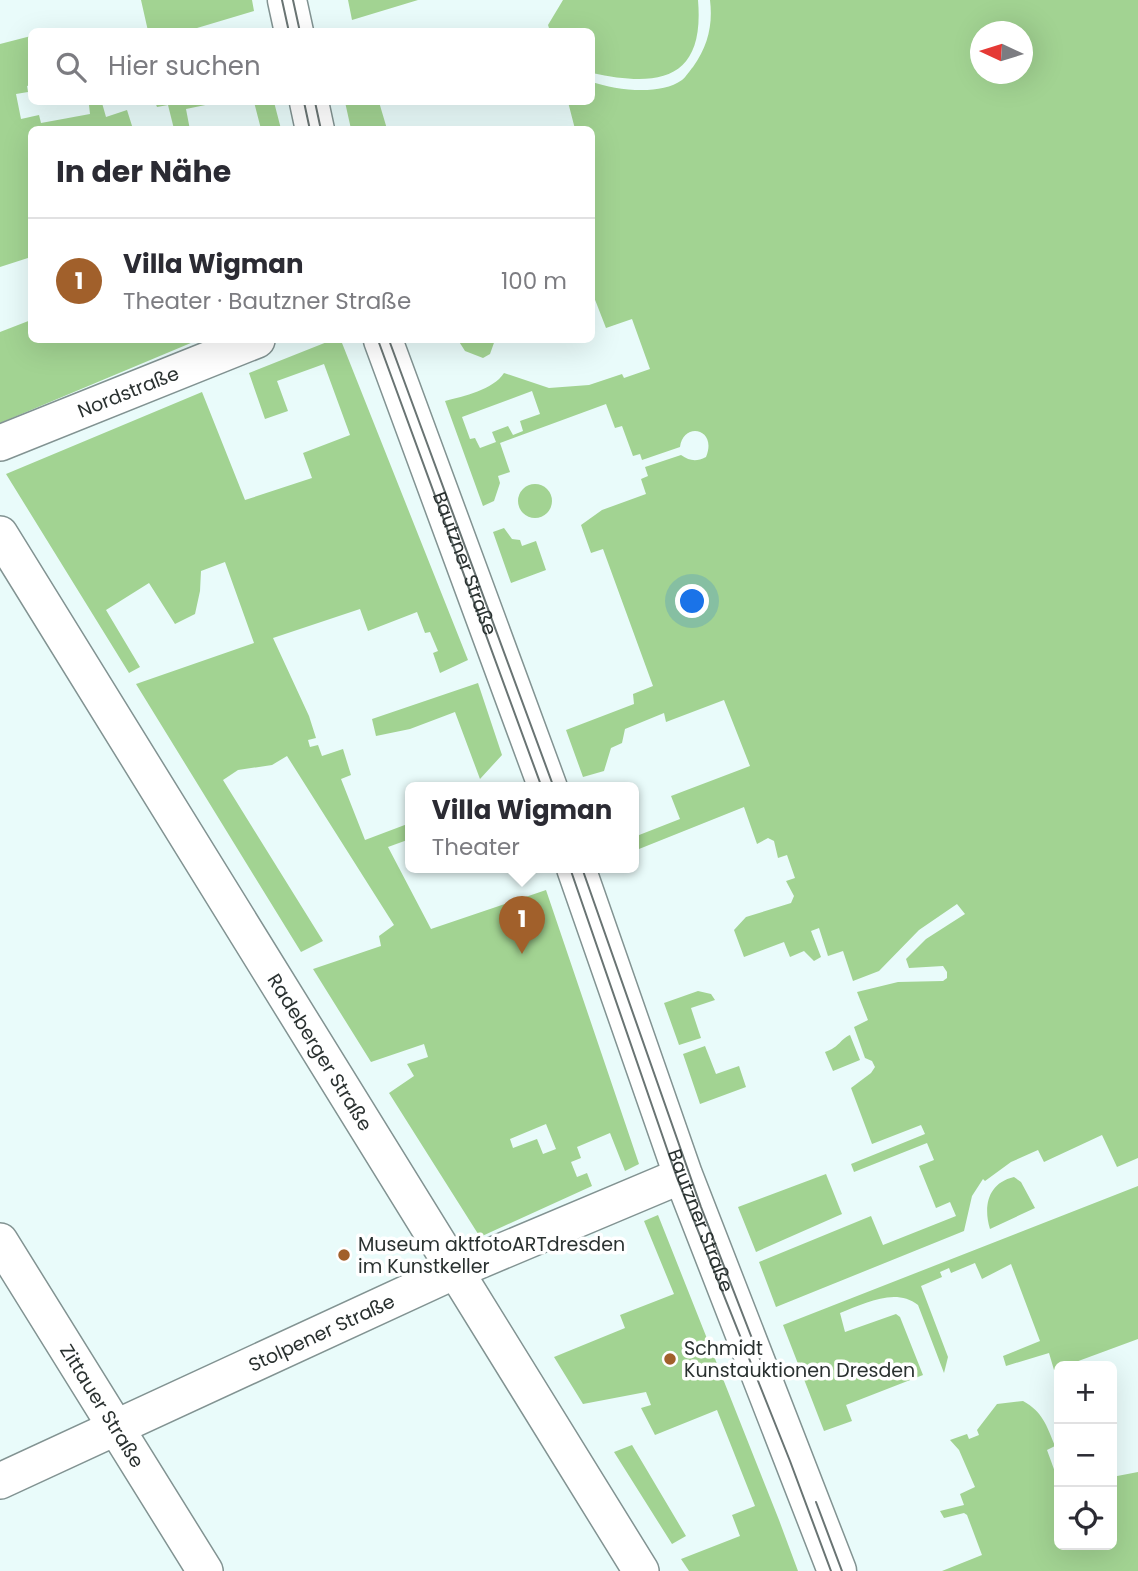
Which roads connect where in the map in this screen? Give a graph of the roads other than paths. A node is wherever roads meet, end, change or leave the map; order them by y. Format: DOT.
graph roads {
  1 [pos="287,0"];
  2 [pos="293,28"];
  3 [pos="310,105"];
  4 [pos="314,126"];
  5 [pos="250,343"];
  6 [pos="384,343"];
  7 [pos="0,443"];
  8 [pos="0,534"];
  9 [pos="546,782"];
  10 [pos="578,873"];
  11 [pos="682,1175"];
  12 [pos="0,1241"];
  13 [pos="455,1270"];
  14 [pos="116,1427"];
  15 [pos="0,1481"];
  16 [pos="205,1571"];
  17 [pos="641,1571"];
  18 [pos="837,1571"];
  1 -- 2 [label="main road"];
  3 -- 4 [label="main road"];
  5 -- 7 [label="street, Nordstraße"];
  6 -- 9 [label="main road, Bautzner Straße"];
  8 -- 13 [label="street, Radeberger Straße"];
  10 -- 11 [label="main road, Bautzner Straße"];
  11 -- 13 [label="street, Stolpener Straße"];
  11 -- 18 [label="main road, Bautzner Straße"];
  12 -- 14 [label="street, Zittauer Straße"];
  13 -- 14 [label="street, Stolpener Straße"];
  13 -- 17 [label="street, Radeberger Straße"];
  14 -- 15 [label="street, Stolpener Straße"];
  14 -- 16 [label="street, Zittauer Straße"];
}
